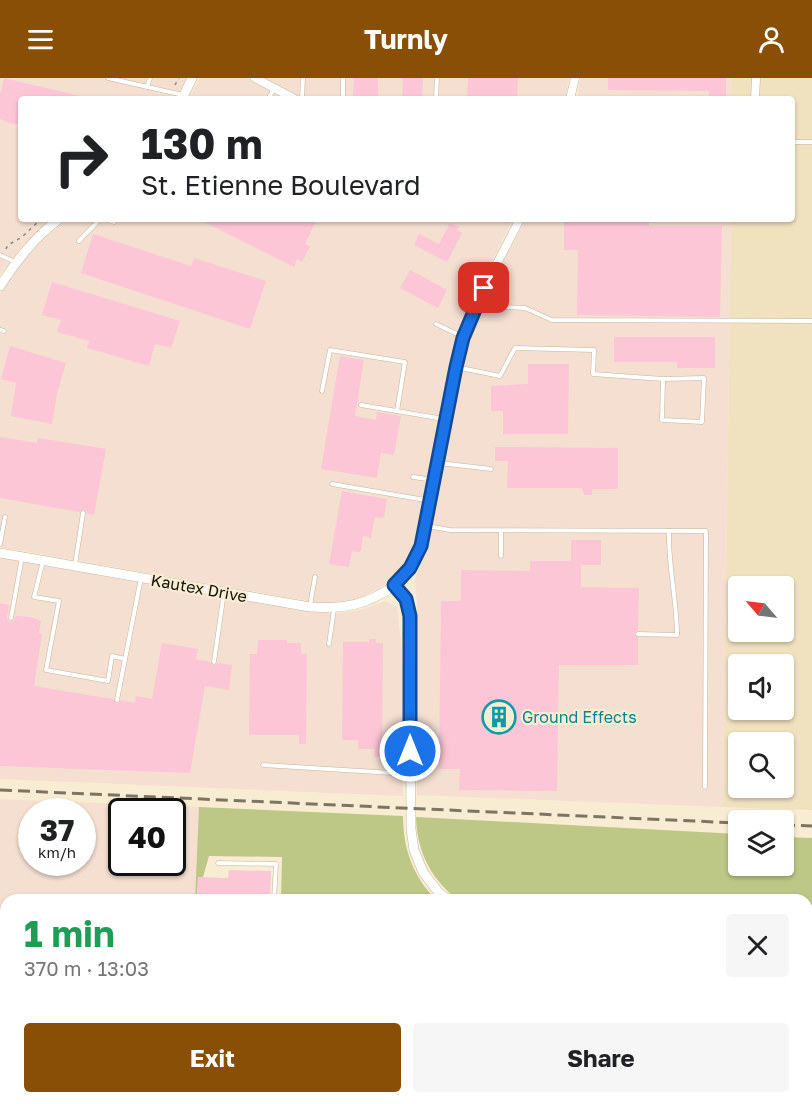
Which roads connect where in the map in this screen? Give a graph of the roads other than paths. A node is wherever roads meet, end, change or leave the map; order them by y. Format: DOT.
graph roads {
  1 [pos="108,78"];
  2 [pos="150,78"];
  3 [pos="192,78"];
  4 [pos="255,78"];
  5 [pos="303,78"];
  6 [pos="343,78"];
  7 [pos="437,78"];
  8 [pos="575,78"];
  9 [pos="756,78"];
  10 [pos="147,87"];
  11 [pos="274,88"];
  12 [pos="179,96"];
  13 [pos="183,96"];
  14 [pos="270,96"];
  15 [pos="289,96"];
  16 [pos="302,96"];
  17 [pos="343,96"];
  18 [pos="436,96"];
  19 [pos="571,96"];
  20 [pos="755,96"];
  21 [pos="795,142"];
  22 [pos="812,142"];
  23 [pos="56,222"];
  24 [pos="97,222"];
  25 [pos="518,222"];
  26 [pos="79,241"];
  27 [pos="0,255"];
  28 [pos="16,262"];
  29 [pos="0,286"];
  30 [pos="475,306"];
  31 [pos="812,321"];
  32 [pos="436,324"];
  33 [pos="463,338"];
  34 [pos="456,367"];
  35 [pos="663,379"];
  36 [pos="322,391"];
  37 [pos="361,405"];
  38 [pos="397,411"];
  39 [pos="445,419"];
  40 [pos="438,463"];
  41 [pos="491,469"];
  42 [pos="413,477"];
  43 [pos="435,480"];
  44 [pos="332,484"];
  45 [pos="431,501"];
  46 [pos="83,513"];
  47 [pos="5,517"];
  48 [pos="426,526"];
  49 [pos="501,531"];
  50 [pos="669,531"];
  51 [pos="0,544"];
  52 [pos="0,553"];
  53 [pos="501,556"];
  54 [pos="22,557"];
  55 [pos="43,560"];
  56 [pos="75,566"];
  57 [pos="315,577"];
  58 [pos="141,578"];
  59 [pos="394,585"];
  60 [pos="224,592"];
  61 [pos="310,607"];
  62 [pos="334,608"];
  63 [pos="11,618"];
  64 [pos="638,634"];
  65 [pos="329,644"];
  66 [pos="125,659"];
  67 [pos="214,662"];
  68 [pos="117,700"];
  69 [pos="263,765"];
  70 [pos="410,774"];
  71 [pos="705,787"];
  72 [pos="218,863"];
  73 [pos="274,894"];
  74 [pos="442,894"];
  1 -- 10 [label="lane"];
  2 -- 10 [label="lane"];
  3 -- 13 [label="street"];
  4 -- 11 [label="street"];
  5 -- 16 [label="lane"];
  6 -- 17 [label="lane"];
  7 -- 18 [label="lane"];
  8 -- 19 [label="street"];
  9 -- 20 [label="street"];
  10 -- 12 [label="lane"];
  11 -- 14 [label="lane"];
  11 -- 15 [label="street"];
  21 -- 22 [label="lane"];
  23 -- 28 [label="street"];
  24 -- 26 [label="lane"];
  25 -- 30 [label="street"];
  27 -- 28 [label="lane"];
  28 -- 29 [label="street"];
  30 -- 31 [label="lane"];
  30 -- 33 [label="street"];
  32 -- 33 [label="lane"];
  33 -- 34 [label="street"];
  34 -- 35 [label="lane"];
  34 -- 39 [label="street"];
  35 -- 35 [label="lane"];
  36 -- 38 [label="lane"];
  37 -- 38 [label="lane"];
  38 -- 39 [label="lane"];
  39 -- 40 [label="street"];
  40 -- 41 [label="lane"];
  40 -- 43 [label="street"];
  42 -- 43 [label="lane"];
  43 -- 45 [label="street"];
  44 -- 45 [label="lane"];
  45 -- 48 [label="street"];
  46 -- 56 [label="lane"];
  47 -- 51 [label="lane"];
  48 -- 49 [label="lane"];
  48 -- 59 [label="street"];
  49 -- 50 [label="lane"];
  49 -- 53 [label="lane"];
  50 -- 64 [label="lane"];
  50 -- 71 [label="lane"];
  52 -- 54 [label="street, Kautex Drive"];
  54 -- 55 [label="street, Kautex Drive"];
  54 -- 63 [label="lane"];
  55 -- 56 [label="street, Kautex Drive"];
  55 -- 66 [label="lane"];
  56 -- 58 [label="street, Kautex Drive"];
  57 -- 61 [label="lane"];
  58 -- 60 [label="street, Kautex Drive"];
  58 -- 66 [label="lane"];
  59 -- 62 [label="street, Kautex Drive"];
  59 -- 70 [label="street"];
  60 -- 61 [label="street, Kautex Drive"];
  60 -- 67 [label="lane"];
  61 -- 62 [label="street, Kautex Drive"];
  62 -- 65 [label="lane"];
  66 -- 68 [label="lane"];
  69 -- 70 [label="lane"];
  70 -- 74 [label="street"];
  72 -- 73 [label="lane"];
}
